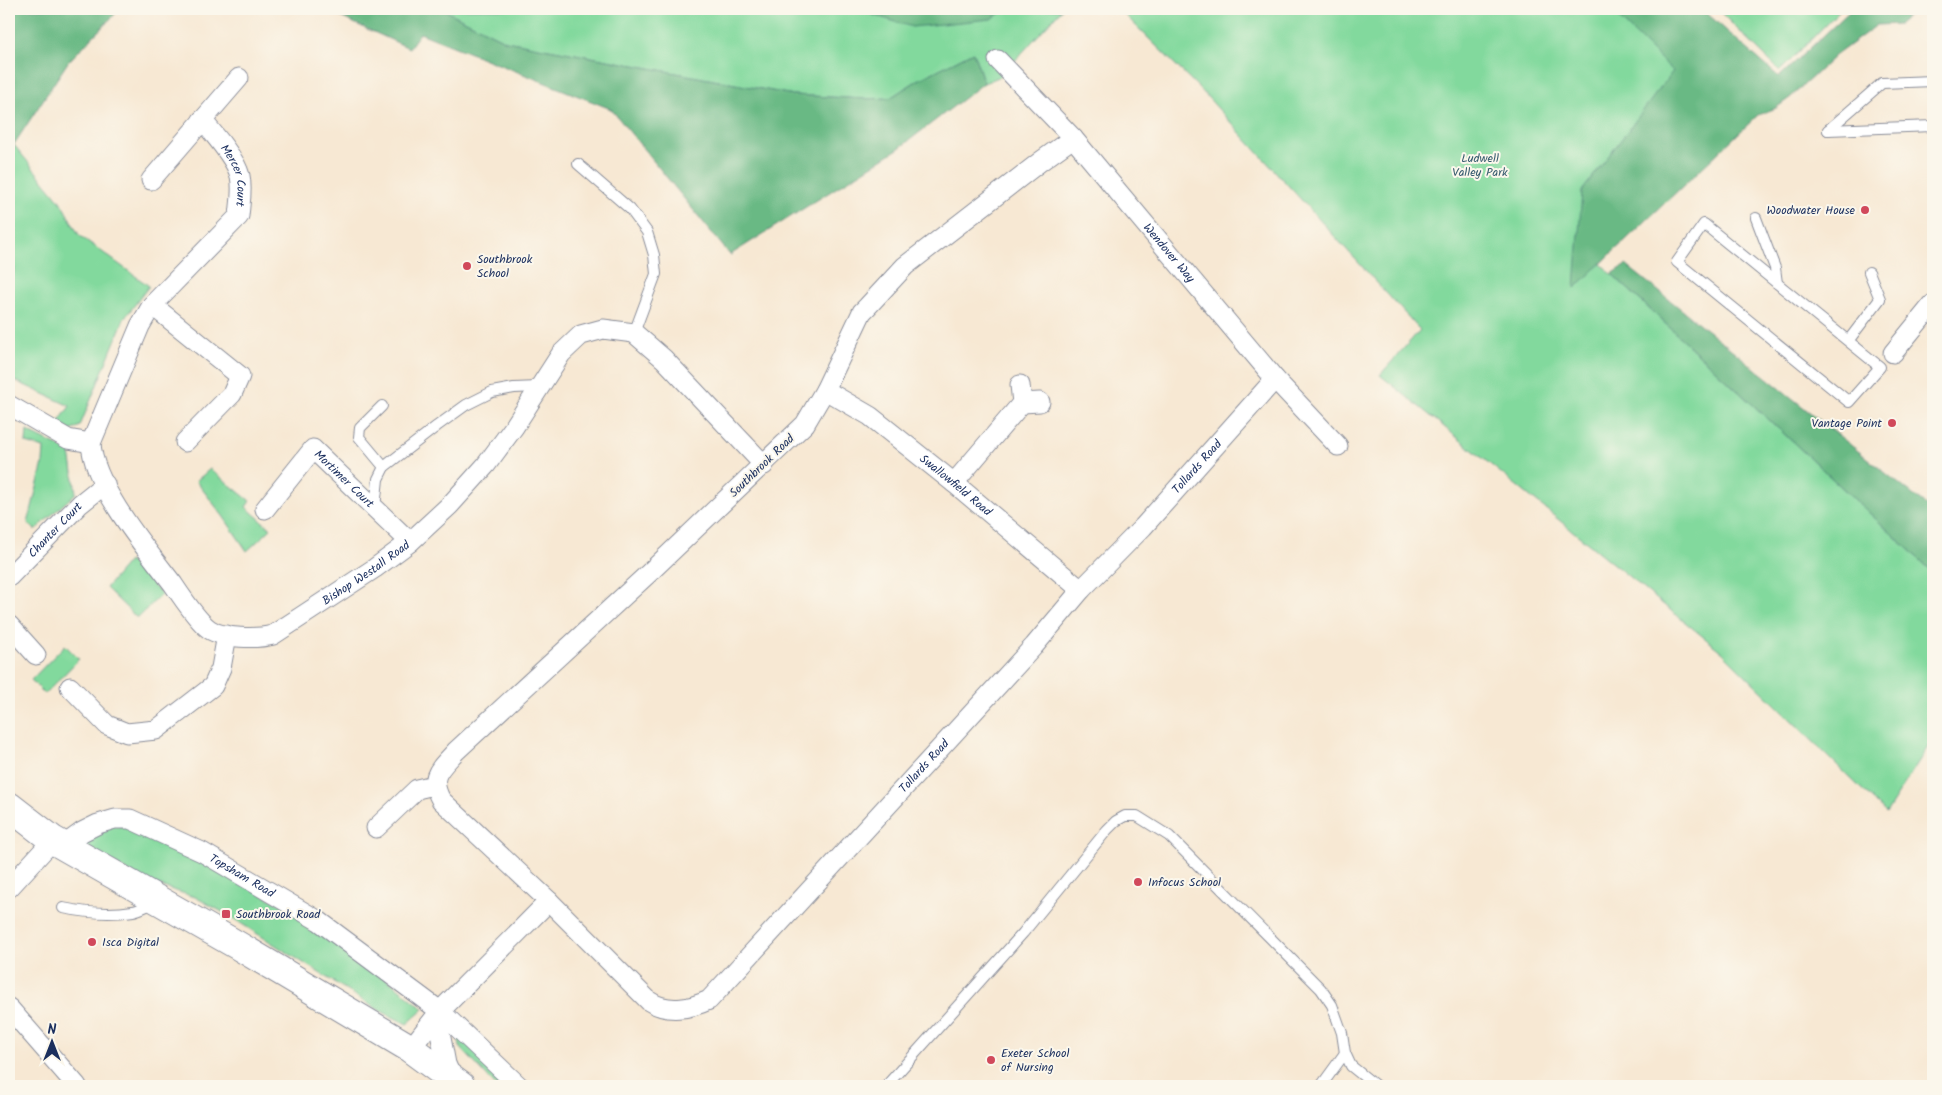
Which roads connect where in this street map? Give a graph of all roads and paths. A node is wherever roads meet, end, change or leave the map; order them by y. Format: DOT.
graph roads {
  1 [pos="998,60"];
  2 [pos="239,78"];
  3 [pos="1933,81"];
  4 [pos="202,120"];
  5 [pos="1933,126"];
  6 [pos="1073,138"];
  7 [pos="578,164"];
  8 [pos="151,180"];
  9 [pos="1756,218"];
  10 [pos="1869,272"];
  11 [pos="1777,283"];
  12 [pos="156,301"];
  13 [pos="1931,312"];
  14 [pos="634,333"];
  15 [pos="1848,341"];
  16 [pos="1893,353"];
  17 [pos="1880,367"];
  18 [pos="1275,379"];
  19 [pos="539,387"];
  20 [pos="825,390"];
  21 [pos="1027,397"];
  22 [pos="9,405"];
  23 [pos="382,406"];
  24 [pos="185,442"];
  25 [pos="91,443"];
  26 [pos="1338,446"];
  27 [pos="764,465"];
  28 [pos="384,467"];
  29 [pos="954,483"];
  30 [pos="105,484"];
  31 [pos="375,508"];
  32 [pos="264,509"];
  33 [pos="410,542"];
  34 [pos="9,577"];
  35 [pos="1081,590"];
  36 [pos="9,625"];
  37 [pos="227,635"];
  38 [pos="36,655"];
  39 [pos="70,688"];
  40 [pos="434,784"];
  41 [pos="9,806"];
  42 [pos="376,828"];
  43 [pos="58,843"];
  44 [pos="9,888"];
  45 [pos="161,902"];
  46 [pos="549,902"];
  47 [pos="63,908"];
  48 [pos="9,1008"];
  49 [pos="438,1014"];
  50 [pos="410,1048"];
  51 [pos="1345,1053"];
  52 [pos="457,1083"];
  53 [pos="77,1086"];
  54 [pos="519,1086"];
  55 [pos="886,1086"];
  56 [pos="1321,1086"];
  57 [pos="1376,1086"];
  1 -- 6 [label="street, Wendover Way"];
  2 -- 4 [label="street"];
  3 -- 5 [label="lane"];
  4 -- 8 [label="street"];
  4 -- 12 [label="street, Mercer Court"];
  6 -- 18 [label="street, Wendover Way"];
  6 -- 20 [label="street, Southbrook Road"];
  7 -- 14 [label="lane"];
  9 -- 11 [label="lane"];
  10 -- 15 [label="lane"];
  11 -- 15 [label="lane"];
  11 -- 17 [label="lane"];
  12 -- 24 [label="street"];
  12 -- 25 [label="street"];
  13 -- 16 [label="street"];
  14 -- 19 [label="street, Bishop Westall Road"];
  14 -- 27 [label="street"];
  15 -- 17 [label="lane"];
  16 -- 17 [label="lane"];
  18 -- 26 [label="street, Wendover Way"];
  18 -- 35 [label="street, Tollards Road"];
  19 -- 28 [label="lane"];
  19 -- 33 [label="street, Bishop Westall Road"];
  20 -- 27 [label="street, Southbrook Road"];
  20 -- 29 [label="street, Swallowfield Road"];
  21 -- 29 [label="street"];
  22 -- 25 [label="street"];
  23 -- 28 [label="lane"];
  25 -- 30 [label="street, Bishop Westall Road"];
  27 -- 40 [label="street, Southbrook Road"];
  28 -- 31 [label="lane"];
  29 -- 35 [label="street, Swallowfield Road"];
  30 -- 34 [label="street, Chanter Court"];
  30 -- 37 [label="street, Bishop Westall Road"];
  31 -- 32 [label="street, Mortimer Court"];
  31 -- 33 [label="street, Mortimer Court"];
  33 -- 37 [label="street, Bishop Westall Road"];
  35 -- 46 [label="street, Tollards Road"];
  36 -- 38 [label="street"];
  37 -- 39 [label="street"];
  40 -- 42 [label="street"];
  40 -- 46 [label="street"];
  41 -- 43 [label="main road"];
  43 -- 44 [label="street, Topsham Road"];
  43 -- 45 [label="main road"];
  43 -- 49 [label="street, Topsham Road"];
  45 -- 47 [label="lane"];
  45 -- 50 [label="main road"];
  46 -- 49 [label="street"];
  48 -- 53 [label="street"];
  49 -- 50 [label="street"];
  49 -- 52 [label="street"];
  49 -- 54 [label="street, Topsham Road"];
  50 -- 52 [label="main road"];
  51 -- 55 [label="lane"];
  51 -- 56 [label="lane"];
  51 -- 57 [label="lane"];
}
